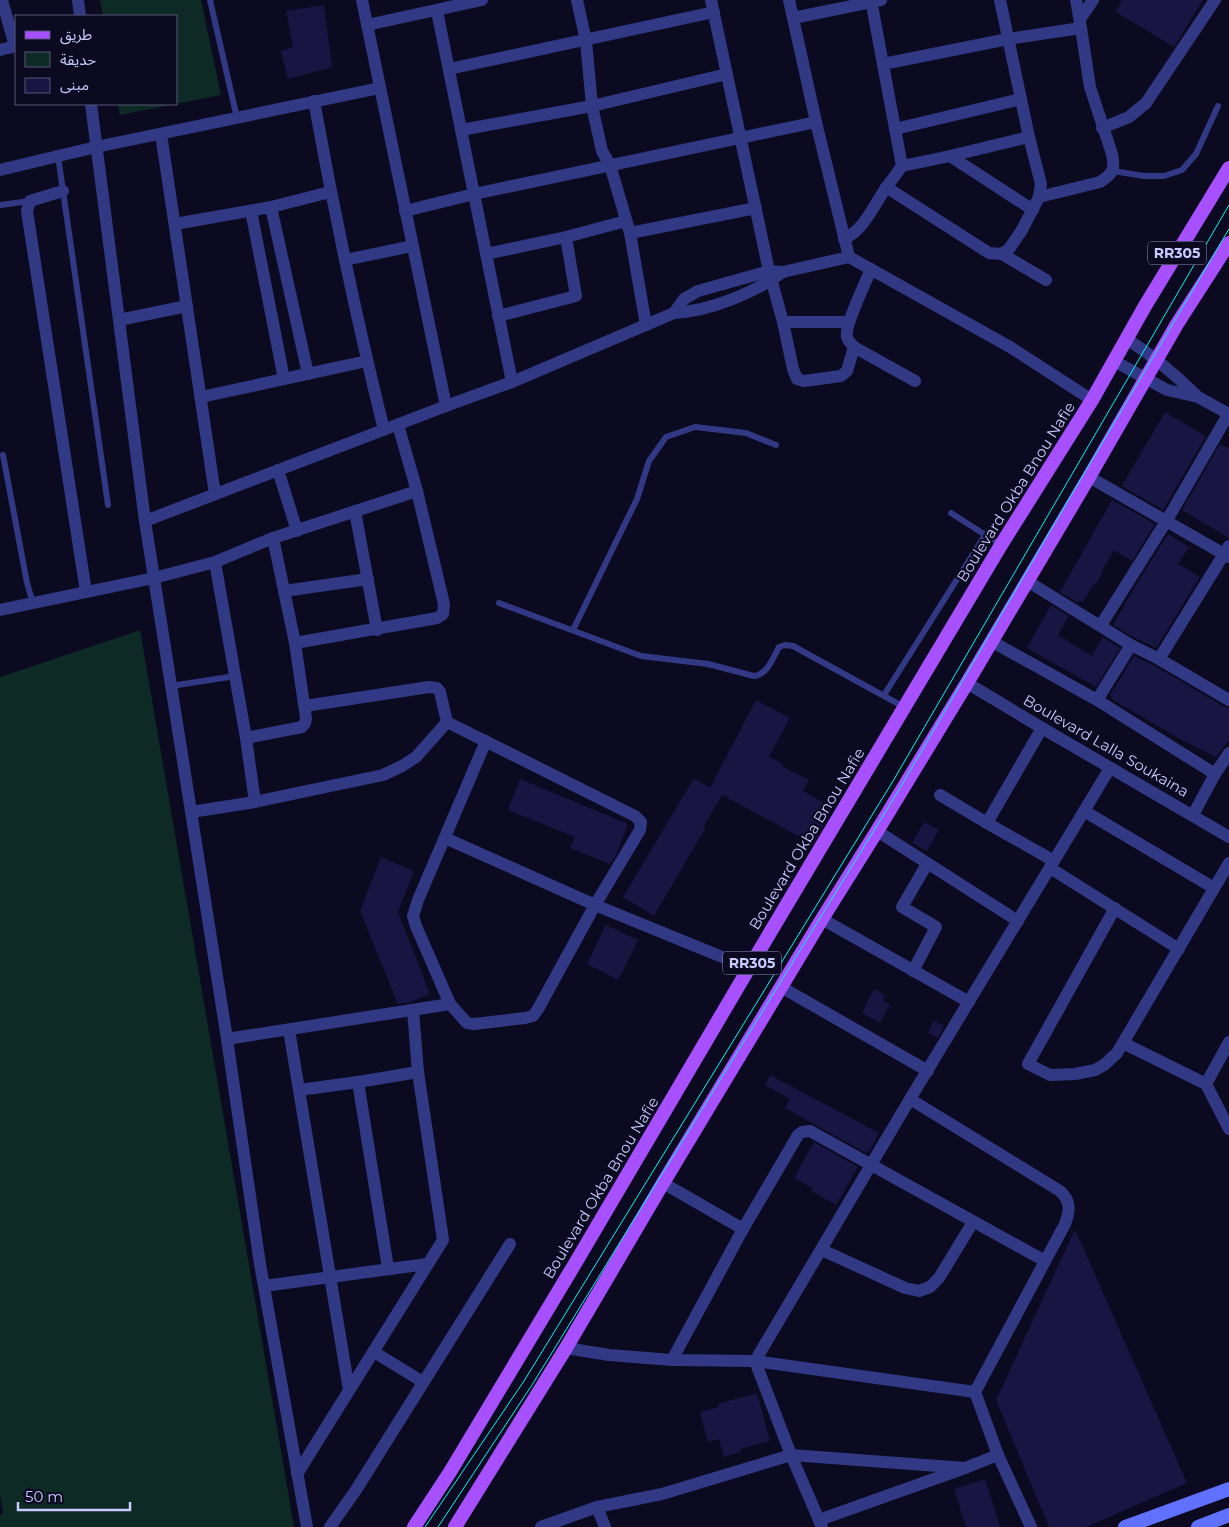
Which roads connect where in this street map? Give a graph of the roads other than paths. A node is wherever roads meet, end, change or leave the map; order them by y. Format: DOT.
graph roads {
  1 [pos="2,0"];
  2 [pos="78,0"];
  3 [pos="210,0"];
  4 [pos="362,0"];
  5 [pos="482,0"];
  6 [pos="577,0"];
  7 [pos="789,0"];
  8 [pos="1000,0"];
  9 [pos="1076,0"];
  10 [pos="1093,0"];
  11 [pos="1215,0"];
  12 [pos="875,1"];
  13 [pos="713,6"];
  14 [pos="437,11"];
  15 [pos="80,15"];
  16 [pos="793,18"];
  17 [pos="1080,23"];
  18 [pos="367,25"];
  19 [pos="1008,39"];
  20 [pos="586,41"];
  21 [pos="15,43"];
  22 [pos="15,46"];
  23 [pos="0,50"];
  24 [pos="883,64"];
  25 [pos="449,69"];
  26 [pos="727,74"];
  27 [pos="380,88"];
  28 [pos="1021,99"];
  29 [pos="314,101"];
  30 [pos="91,105"];
  31 [pos="592,106"];
  32 [pos="1218,106"];
  33 [pos="237,118"];
  34 [pos="816,122"];
  35 [pos="1102,128"];
  36 [pos="896,129"];
  37 [pos="461,130"];
  38 [pos="161,134"];
  39 [pos="1029,137"];
  40 [pos="741,139"];
  41 [pos="96,147"];
  42 [pos="58,156"];
  43 [pos="950,156"];
  44 [pos="610,165"];
  45 [pos="902,166"];
  46 [pos="1229,168"];
  47 [pos="0,170"];
  48 [pos="1113,171"];
  49 [pos="886,187"];
  50 [pos="63,191"];
  51 [pos="330,192"];
  52 [pos="474,194"];
  53 [pos="1039,197"];
  54 [pos="30,201"];
  55 [pos="0,206"];
  56 [pos="271,207"];
  57 [pos="756,208"];
  58 [pos="405,210"];
  59 [pos="1033,210"];
  60 [pos="251,211"];
  61 [pos="174,224"];
  62 [pos="628,227"];
  63 [pos="566,237"];
  64 [pos="844,239"];
  65 [pos="1229,243"];
  66 [pos="412,246"];
  67 [pos="486,254"];
  68 [pos="1002,254"];
  69 [pos="849,257"];
  70 [pos="345,260"];
  71 [pos="871,269"];
  72 [pos="770,276"];
  73 [pos="1046,280"];
  74 [pos="187,306"];
  75 [pos="674,313"];
  76 [pos="498,316"];
  77 [pos="119,320"];
  78 [pos="783,322"];
  79 [pos="850,322"];
  80 [pos="646,325"];
  81 [pos="1127,339"];
  82 [pos="854,346"];
  83 [pos="1158,360"];
  84 [pos="367,361"];
  85 [pos="1114,361"];
  86 [pos="308,374"];
  87 [pos="284,379"];
  88 [pos="1146,379"];
  89 [pos="915,381"];
  90 [pos="512,382"];
  91 [pos="200,397"];
  92 [pos="1198,397"];
  93 [pos="1092,400"];
  94 [pos="446,406"];
  95 [pos="1229,414"];
  96 [pos="398,425"];
  97 [pos="384,430"];
  98 [pos="776,445"];
  99 [pos="3,455"];
  100 [pos="278,470"];
  101 [pos="1089,477"];
  102 [pos="417,491"];
  103 [pos="215,494"];
  104 [pos="108,505"];
  105 [pos="355,511"];
  106 [pos="951,513"];
  107 [pos="1167,520"];
  108 [pos="145,521"];
  109 [pos="297,531"];
  110 [pos="985,535"];
  111 [pos="273,538"];
  112 [pos="1002,545"];
  113 [pos="1227,553"];
  114 [pos="215,562"];
  115 [pos="154,578"];
  116 [pos="368,580"];
  117 [pos="1027,581"];
  118 [pos="284,591"];
  119 [pos="86,592"];
  120 [pos="499,602"];
  121 [pos="33,603"];
  122 [pos="0,610"];
  123 [pos="1101,625"];
  124 [pos="377,630"];
  125 [pos="573,630"];
  126 [pos="991,642"];
  127 [pos="295,643"];
  128 [pos="1131,645"];
  129 [pos="1159,659"];
  130 [pos="235,676"];
  131 [pos="967,683"];
  132 [pos="171,686"];
  133 [pos="884,695"];
  134 [pos="1097,700"];
  135 [pos="1229,700"];
  136 [pos="305,706"];
  137 [pos="905,708"];
  138 [pos="447,722"];
  139 [pos="1042,728"];
  140 [pos="246,738"];
  141 [pos="486,742"];
  142 [pos="1229,753"];
  143 [pos="1110,768"];
  144 [pos="1216,774"];
  145 [pos="940,795"];
  146 [pos="255,802"];
  147 [pos="191,812"];
  148 [pos="1084,812"];
  149 [pos="1193,815"];
  150 [pos="987,823"];
  151 [pos="878,831"];
  152 [pos="1229,837"];
  153 [pos="444,838"];
  154 [pos="1229,863"];
  155 [pos="927,864"];
  156 [pos="1052,864"];
  157 [pos="1214,888"];
  158 [pos="595,905"];
  159 [pos="1115,908"];
  160 [pos="822,919"];
  161 [pos="1018,922"];
  162 [pos="1179,949"];
  163 [pos="749,968"];
  164 [pos="913,970"];
  165 [pos="781,987"];
  166 [pos="969,1002"];
  167 [pos="450,1004"];
  168 [pos="412,1010"];
  169 [pos="289,1030"];
  170 [pos="227,1039"];
  171 [pos="1229,1042"];
  172 [pos="1123,1043"];
  173 [pos="928,1071"];
  174 [pos="418,1072"];
  175 [pos="358,1082"];
  176 [pos="1206,1084"];
  177 [pos="299,1090"];
  178 [pos="910,1099"];
  179 [pos="1229,1129"];
  180 [pos="871,1166"];
  181 [pos="663,1182"];
  182 [pos="973,1222"];
  183 [pos="743,1229"];
  184 [pos="510,1244"];
  185 [pos="822,1250"];
  186 [pos="1045,1261"];
  187 [pos="427,1264"];
  188 [pos="388,1268"];
  189 [pos="331,1276"];
  190 [pos="264,1286"];
  191 [pos="566,1348"];
  192 [pos="374,1352"];
  193 [pos="672,1360"];
  194 [pos="755,1361"];
  195 [pos="423,1382"];
  196 [pos="349,1390"];
  197 [pos="975,1392"];
  198 [pos="791,1455"];
  199 [pos="998,1455"];
  200 [pos="964,1468"];
  201 [pos="297,1474"];
  202 [pos="1229,1489"];
  203 [pos="598,1507"];
  204 [pos="1229,1515"];
  205 [pos="821,1524"];
  206 [pos="307,1527"];
  207 [pos="330,1527"];
  208 [pos="414,1527"];
  209 [pos="455,1527"];
  210 [pos="540,1527"];
  211 [pos="604,1527"];
  212 [pos="1031,1527"];
  213 [pos="1125,1527"];
  214 [pos="1198,1527"];
  1 -- 21 [label="street"];
  2 -- 15 [label="street"];
  3 -- 33 [label="lane"];
  4 -- 18 [label="street"];
  5 -- 14 [label="street"];
  6 -- 20 [label="street"];
  7 -- 16 [label="street"];
  8 -- 19 [label="street"];
  9 -- 17 [label="street"];
  10 -- 17 [label="street"];
  11 -- 35 [label="street"];
  12 -- 16 [label="street"];
  12 -- 24 [label="street"];
  13 -- 20 [label="street"];
  13 -- 26 [label="street"];
  14 -- 18 [label="street"];
  14 -- 25 [label="street"];
  16 -- 34 [label="street"];
  17 -- 19 [label="street"];
  17 -- 35 [label="street"];
  18 -- 27 [label="street"];
  19 -- 24 [label="street"];
  19 -- 28 [label="street"];
  20 -- 25 [label="street"];
  20 -- 31 [label="street"];
  22 -- 23 [label="street"];
  24 -- 36 [label="street"];
  25 -- 37 [label="street"];
  26 -- 31 [label="street"];
  26 -- 40 [label="street"];
  27 -- 29 [label="street"];
  27 -- 58 [label="street"];
  28 -- 36 [label="street"];
  28 -- 39 [label="street"];
  29 -- 33 [label="street"];
  29 -- 51 [label="street"];
  30 -- 41 [label="street"];
  31 -- 37 [label="street"];
  31 -- 44 [label="street"];
  32 -- 48 [label="lane"];
  33 -- 38 [label="street"];
  34 -- 40 [label="street"];
  34 -- 64 [label="street"];
  35 -- 48 [label="street"];
  36 -- 45 [label="street"];
  37 -- 52 [label="street"];
  38 -- 41 [label="street"];
  38 -- 61 [label="street"];
  39 -- 43 [label="street"];
  39 -- 53 [label="street"];
  40 -- 44 [label="street"];
  40 -- 57 [label="street"];
  41 -- 42 [label="street"];
  41 -- 77 [label="street"];
  42 -- 47 [label="street"];
  42 -- 50 [label="lane"];
  43 -- 45 [label="street"];
  43 -- 59 [label="street"];
  44 -- 52 [label="street"];
  44 -- 62 [label="street"];
  45 -- 49 [label="street"];
  46 -- 81 [label="main road, Boulevard Okba Bnou Nafie / RR305"];
  48 -- 53 [label="street"];
  49 -- 64 [label="street"];
  49 -- 68 [label="street"];
  50 -- 54 [label="street"];
  50 -- 104 [label="lane"];
  51 -- 56 [label="street"];
  51 -- 70 [label="street"];
  52 -- 58 [label="street"];
  52 -- 67 [label="street"];
  53 -- 59 [label="street"];
  54 -- 55 [label="lane"];
  54 -- 119 [label="street"];
  56 -- 60 [label="street"];
  56 -- 86 [label="street"];
  57 -- 62 [label="street"];
  57 -- 72 [label="street"];
  58 -- 66 [label="street"];
  59 -- 68 [label="street"];
  60 -- 61 [label="street"];
  60 -- 87 [label="street"];
  61 -- 74 [label="street"];
  62 -- 63 [label="street"];
  62 -- 80 [label="street"];
  63 -- 67 [label="street"];
  63 -- 76 [label="street"];
  64 -- 69 [label="street"];
  65 -- 83 [label="main road, RR305"];
  66 -- 70 [label="street"];
  66 -- 94 [label="street"];
  67 -- 76 [label="street"];
  68 -- 73 [label="street"];
  69 -- 71 [label="street"];
  69 -- 72 [label="street"];
  70 -- 84 [label="street"];
  71 -- 79 [label="street"];
  71 -- 93 [label="street"];
  72 -- 75 [label="street"];
  72 -- 75 [label="street"];
  72 -- 78 [label="street"];
  74 -- 77 [label="street"];
  74 -- 91 [label="street"];
  75 -- 80 [label="street"];
  76 -- 90 [label="street"];
  77 -- 108 [label="street"];
  78 -- 79 [label="street"];
  78 -- 82 [label="street"];
  79 -- 82 [label="street"];
  80 -- 90 [label="street"];
  81 -- 83 [label="street"];
  81 -- 85 [label="main road, Boulevard Okba Bnou Nafie / RR305"];
  82 -- 89 [label="street"];
  83 -- 88 [label="main road, RR305"];
  83 -- 92 [label="street"];
  84 -- 86 [label="street"];
  84 -- 97 [label="street"];
  85 -- 88 [label="street"];
  85 -- 93 [label="main road, Boulevard Okba Bnou Nafie / RR305"];
  86 -- 87 [label="street"];
  87 -- 91 [label="street"];
  88 -- 92 [label="street"];
  88 -- 101 [label="main road, RR305"];
  90 -- 94 [label="street"];
  91 -- 103 [label="street"];
  92 -- 95 [label="street"];
  93 -- 112 [label="main road, Boulevard Okba Bnou Nafie / RR305"];
  94 -- 96 [label="street"];
  95 -- 107 [label="street"];
  96 -- 97 [label="street"];
  96 -- 102 [label="street"];
  97 -- 100 [label="street"];
  98 -- 125 [label="lane"];
  99 -- 121 [label="lane"];
  100 -- 103 [label="street"];
  100 -- 109 [label="street"];
  101 -- 107 [label="street"];
  101 -- 117 [label="main road, RR305"];
  102 -- 105 [label="street"];
  102 -- 124 [label="street"];
  103 -- 108 [label="street"];
  105 -- 109 [label="street"];
  105 -- 116 [label="street"];
  106 -- 110 [label="lane"];
  107 -- 113 [label="street"];
  107 -- 123 [label="street"];
  108 -- 115 [label="street"];
  109 -- 111 [label="street"];
  110 -- 112 [label="lane"];
  110 -- 133 [label="lane"];
  111 -- 114 [label="street"];
  111 -- 118 [label="street"];
  112 -- 137 [label="main road, Boulevard Okba Bnou Nafie / RR305"];
  113 -- 129 [label="street"];
  114 -- 115 [label="street"];
  114 -- 130 [label="street"];
  115 -- 119 [label="street"];
  115 -- 132 [label="street"];
  116 -- 118 [label="street"];
  116 -- 124 [label="street"];
  117 -- 123 [label="street"];
  117 -- 126 [label="main road, RR305"];
  118 -- 127 [label="street"];
  119 -- 121 [label="street"];
  120 -- 125 [label="lane"];
  121 -- 122 [label="street"];
  123 -- 128 [label="street"];
  124 -- 127 [label="street"];
  125 -- 133 [label="lane"];
  126 -- 131 [label="main road, RR305"];
  126 -- 134 [label="street"];
  127 -- 136 [label="street"];
  128 -- 129 [label="street"];
  128 -- 134 [label="street"];
  129 -- 135 [label="street"];
  130 -- 132 [label="lane"];
  130 -- 140 [label="street"];
  131 -- 139 [label="street, Boulevard Lalla Soukaina"];
  131 -- 151 [label="main road, RR305"];
  132 -- 147 [label="street"];
  133 -- 137 [label="lane"];
  134 -- 144 [label="street"];
  136 -- 138 [label="street"];
  136 -- 140 [label="street"];
  137 -- 163 [label="main road, Boulevard Okba Bnou Nafie / RR305"];
  138 -- 141 [label="street"];
  138 -- 146 [label="street"];
  139 -- 143 [label="street, Boulevard Lalla Soukaina"];
  139 -- 150 [label="street"];
  140 -- 146 [label="street"];
  141 -- 153 [label="street"];
  141 -- 158 [label="street"];
  142 -- 144 [label="street"];
  143 -- 148 [label="street"];
  143 -- 149 [label="street, Boulevard Lalla Soukaina"];
  144 -- 149 [label="street"];
  145 -- 150 [label="street"];
  146 -- 147 [label="street"];
  147 -- 170 [label="street"];
  148 -- 156 [label="street"];
  148 -- 157 [label="street"];
  149 -- 152 [label="street, Boulevard Lalla Soukaina"];
  150 -- 156 [label="street"];
  151 -- 155 [label="street"];
  151 -- 160 [label="main road, RR305"];
  153 -- 158 [label="street"];
  153 -- 167 [label="street"];
  154 -- 157 [label="street"];
  155 -- 161 [label="street"];
  155 -- 164 [label="street"];
  156 -- 159 [label="street"];
  156 -- 161 [label="street"];
  157 -- 162 [label="street"];
  158 -- 163 [label="street"];
  158 -- 167 [label="street"];
  159 -- 162 [label="street"];
  159 -- 172 [label="street"];
  160 -- 164 [label="street"];
  160 -- 165 [label="main road, RR305"];
  161 -- 166 [label="street"];
  162 -- 172 [label="street"];
  163 -- 208 [label="main road, Boulevard Okba Bnou Nafie / RR305"];
  164 -- 166 [label="street"];
  165 -- 173 [label="street"];
  165 -- 181 [label="main road, RR305"];
  166 -- 173 [label="street"];
  167 -- 168 [label="street"];
  168 -- 169 [label="street"];
  168 -- 174 [label="street"];
  169 -- 170 [label="street"];
  169 -- 177 [label="street"];
  170 -- 190 [label="street"];
  171 -- 176 [label="street"];
  172 -- 176 [label="street"];
  173 -- 178 [label="street"];
  174 -- 175 [label="street"];
  174 -- 187 [label="street"];
  175 -- 177 [label="street"];
  175 -- 188 [label="street"];
  176 -- 179 [label="street"];
  177 -- 189 [label="street"];
  178 -- 180 [label="street"];
  178 -- 186 [label="street"];
  180 -- 182 [label="street"];
  180 -- 183 [label="street"];
  180 -- 185 [label="street"];
  181 -- 183 [label="street"];
  181 -- 191 [label="main road, RR305"];
  182 -- 185 [label="street"];
  182 -- 186 [label="street"];
  183 -- 193 [label="street"];
  184 -- 195 [label="street"];
  185 -- 194 [label="street"];
  186 -- 197 [label="street"];
  187 -- 188 [label="street"];
  187 -- 192 [label="street"];
  188 -- 189 [label="street"];
  189 -- 190 [label="street"];
  189 -- 196 [label="street"];
  190 -- 201 [label="street"];
  191 -- 193 [label="street"];
  191 -- 209 [label="main road, RR305"];
  192 -- 195 [label="street"];
  192 -- 196 [label="street"];
  193 -- 194 [label="street"];
  194 -- 197 [label="street"];
  194 -- 198 [label="street"];
  195 -- 207 [label="street"];
  196 -- 201 [label="street"];
  197 -- 199 [label="street"];
  198 -- 200 [label="street"];
  198 -- 203 [label="street"];
  198 -- 205 [label="street"];
  199 -- 200 [label="street"];
  199 -- 212 [label="street"];
  200 -- 205 [label="street"];
  201 -- 206 [label="street"];
  202 -- 213 [label="main road"];
  203 -- 210 [label="street"];
  203 -- 211 [label="street"];
  204 -- 214 [label="main road"];
}
